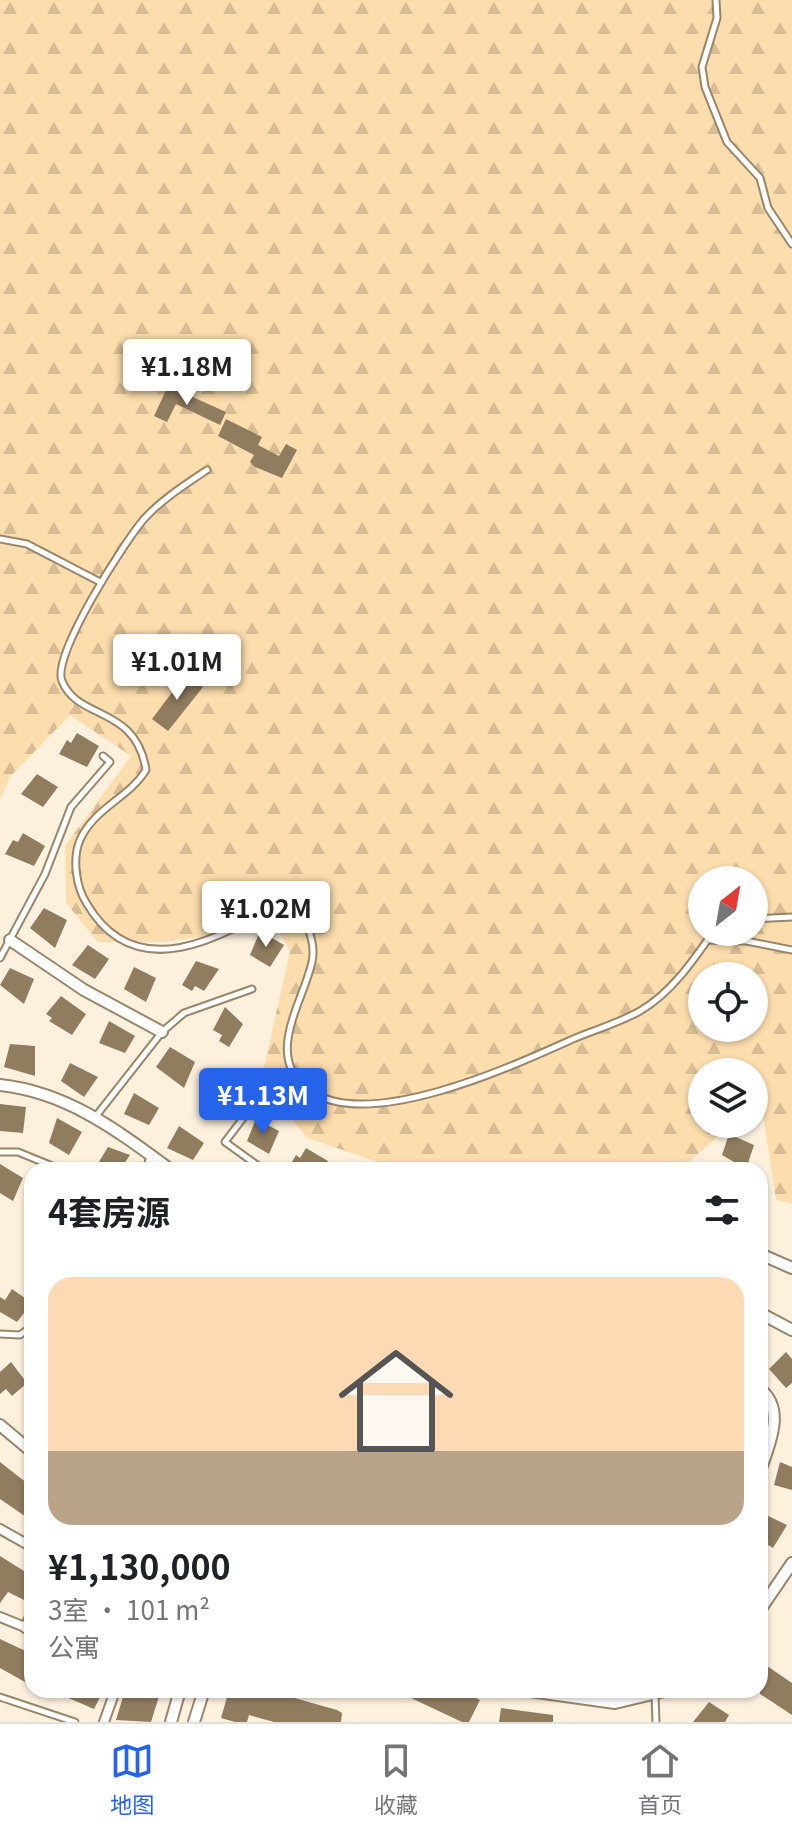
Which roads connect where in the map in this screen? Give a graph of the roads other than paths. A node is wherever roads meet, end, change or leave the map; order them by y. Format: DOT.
graph roads {
  1 [pos="716,0"];
  2 [pos="792,244"];
  3 [pos="207,470"];
  4 [pos="0,539"];
  5 [pos="100,582"];
  6 [pos="103,756"];
  7 [pos="792,917"];
  8 [pos="768,918"];
  9 [pos="10,940"];
  10 [pos="768,945"];
  11 [pos="703,946"];
  12 [pos="792,950"];
  13 [pos="0,958"];
  14 [pos="252,989"];
  15 [pos="162,1032"];
  16 [pos="0,1085"];
  17 [pos="256,1101"];
  18 [pos="96,1116"];
  19 [pos="0,1152"];
  20 [pos="151,1155"];
  21 [pos="42,1162"];
  22 [pos="149,1162"];
  23 [pos="160,1162"];
  24 [pos="253,1162"];
  25 [pos="768,1258"];
  26 [pos="792,1268"];
  27 [pos="768,1317"];
  28 [pos="792,1330"];
  29 [pos="24,1332"];
  30 [pos="0,1334"];
  31 [pos="768,1395"];
  32 [pos="0,1425"];
  33 [pos="768,1441"];
  34 [pos="24,1445"];
  35 [pos="0,1529"];
  36 [pos="24,1542"];
  37 [pos="792,1563"];
  38 [pos="768,1598"];
  39 [pos="0,1617"];
  40 [pos="24,1627"];
  41 [pos="0,1697"];
  42 [pos="113,1698"];
  43 [pos="178,1698"];
  44 [pos="202,1698"];
  45 [pos="579,1698"];
  46 [pos="637,1698"];
  47 [pos="655,1698"];
  48 [pos="75,1722"];
  49 [pos="104,1722"];
  50 [pos="171,1722"];
  51 [pos="194,1722"];
  52 [pos="656,1722"];
  1 -- 2 [label="lane"];
  3 -- 5 [label="lane"];
  4 -- 5 [label="lane"];
  5 -- 11 [label="lane"];
  6 -- 9 [label="lane"];
  7 -- 8 [label="lane"];
  9 -- 13 [label="lane"];
  9 -- 15 [label="street"];
  10 -- 12 [label="lane"];
  14 -- 15 [label="lane"];
  15 -- 18 [label="lane"];
  16 -- 18 [label="street"];
  17 -- 24 [label="lane"];
  18 -- 20 [label="street"];
  19 -- 21 [label="lane"];
  20 -- 22 [label="lane"];
  20 -- 23 [label="street"];
  25 -- 26 [label="street"];
  27 -- 28 [label="street"];
  29 -- 30 [label="lane"];
  31 -- 33 [label="street"];
  32 -- 34 [label="street"];
  35 -- 36 [label="street"];
  37 -- 38 [label="street"];
  39 -- 40 [label="street"];
  41 -- 48 [label="lane"];
  42 -- 49 [label="street"];
  43 -- 50 [label="street"];
  44 -- 51 [label="street"];
  45 -- 46 [label="street"];
  47 -- 52 [label="lane"];
}
